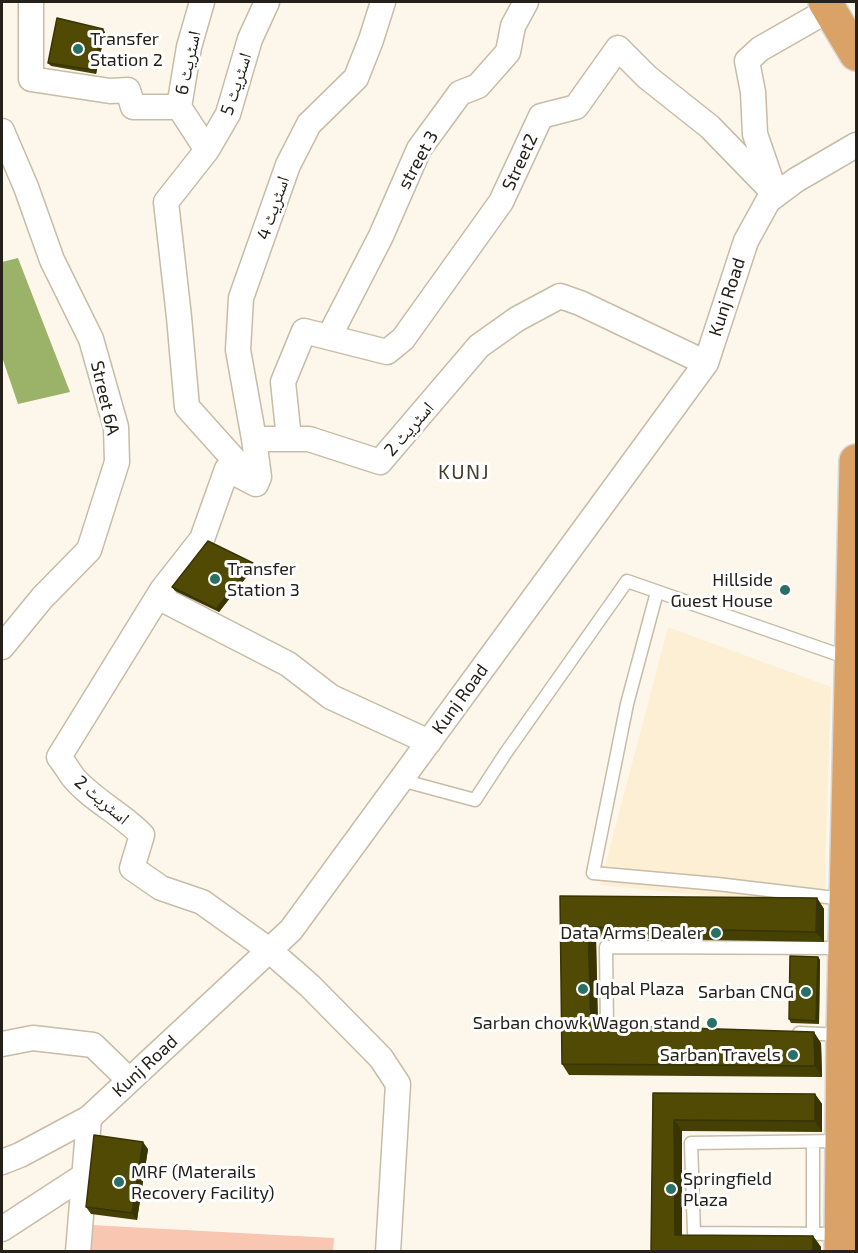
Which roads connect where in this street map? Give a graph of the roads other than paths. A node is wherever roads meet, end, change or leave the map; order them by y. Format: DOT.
graph roads {
  1 [pos="31,2"];
  2 [pos="202,2"];
  3 [pos="267,2"];
  4 [pos="383,2"];
  5 [pos="526,2"];
  6 [pos="828,5"];
  7 [pos="856,54"];
  8 [pos="179,107"];
  9 [pos="2,131"];
  10 [pos="856,145"];
  11 [pos="207,150"];
  12 [pos="776,195"];
  13 [pos="329,337"];
  14 [pos="706,363"];
  15 [pos="254,439"];
  16 [pos="289,439"];
  17 [pos="856,461"];
  18 [pos="256,484"];
  19 [pos="657,592"];
  20 [pos="158,597"];
  21 [pos="2,647"];
  22 [pos="852,660"];
  23 [pos="429,742"];
  24 [pos="401,780"];
  25 [pos="846,899"];
  26 [pos="845,948"];
  27 [pos="270,950"];
  28 [pos="630,1029"];
  29 [pos="781,1032"];
  30 [pos="843,1035"];
  31 [pos="2,1044"];
  32 [pos="129,1080"];
  33 [pos="89,1118"];
  34 [pos="828,1141"];
  35 [pos="2,1162"];
  36 [pos="85,1175"];
  37 [pos="2,1229"];
  38 [pos="832,1239"];
  39 [pos="78,1251"];
  40 [pos="388,1251"];
  1 -- 8 [label="street, اسٹریٹ 6"];
  2 -- 8 [label="street, اسٹریٹ 6"];
  3 -- 11 [label="street, اسٹریٹ 5"];
  4 -- 15 [label="street, اسٹریٹ 4"];
  5 -- 13 [label="street, street 3"];
  6 -- 7 [label="highway"];
  6 -- 12 [label="street"];
  8 -- 11 [label="street"];
  9 -- 21 [label="street, Street 6A"];
  10 -- 12 [label="street, Kunj Road"];
  11 -- 18 [label="street, اسٹریٹ 5"];
  12 -- 13 [label="street, Street2"];
  12 -- 14 [label="street, Kunj Road"];
  13 -- 16 [label="street, Street2"];
  14 -- 16 [label="street, اسٹریٹ 2"];
  14 -- 23 [label="street, Kunj Road"];
  15 -- 16 [label="street, اسٹریٹ 2"];
  15 -- 18 [label="street"];
  17 -- 22 [label="highway"];
  18 -- 20 [label="street, اسٹریٹ 2"];
  19 -- 22 [label="lane"];
  19 -- 24 [label="lane"];
  19 -- 25 [label="lane"];
  20 -- 23 [label="street"];
  20 -- 27 [label="street, اسٹریٹ 2"];
  22 -- 25 [label="highway"];
  23 -- 24 [label="street, Kunj Road"];
  24 -- 27 [label="street, Kunj Road"];
  25 -- 26 [label="highway"];
  26 -- 28 [label="lane"];
  26 -- 30 [label="highway"];
  27 -- 32 [label="street, Kunj Road"];
  27 -- 40 [label="street"];
  29 -- 30 [label="lane"];
  30 -- 34 [label="highway"];
  31 -- 32 [label="street"];
  32 -- 33 [label="street, Kunj Road"];
  33 -- 35 [label="street, Kunj Road"];
  33 -- 36 [label="street"];
  34 -- 38 [label="highway"];
  34 -- 38 [label="lane"];
  36 -- 37 [label="street"];
  36 -- 39 [label="street"];
}
